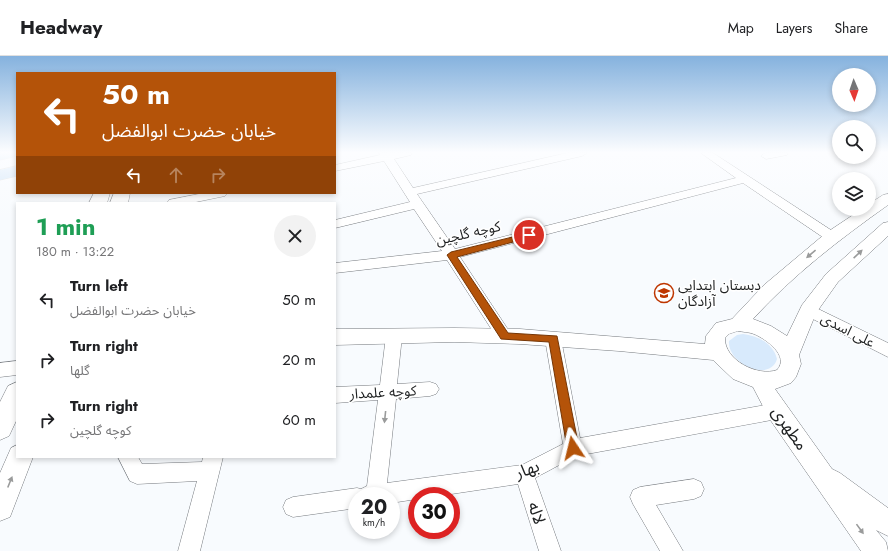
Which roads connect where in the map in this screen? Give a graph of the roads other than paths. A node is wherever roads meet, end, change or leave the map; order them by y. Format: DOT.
graph roads {
  1 [pos="400,176"];
  2 [pos="480,176"];
  3 [pos="741,176"];
  4 [pos="745,179"];
  5 [pos="410,192"];
  6 [pos="215,194"];
  7 [pos="190,198"];
  8 [pos="888,198"];
  9 [pos="176,202"];
  10 [pos="418,204"];
  11 [pos="336,224"];
  12 [pos="888,227"];
  13 [pos="832,237"];
  14 [pos="451,255"];
  15 [pos="336,268"];
  16 [pos="808,310"];
  17 [pos="738,324"];
  18 [pos="394,336"];
  19 [pos="336,337"];
  20 [pos="505,337"];
  21 [pos="553,339"];
  22 [pos="888,350"];
  23 [pos="717,353"];
  24 [pos="789,354"];
  25 [pos="16,368"];
  26 [pos="0,370"];
  27 [pos="760,381"];
  28 [pos="430,389"];
  29 [pos="388,392"];
  30 [pos="16,394"];
  31 [pos="336,394"];
  32 [pos="777,411"];
  33 [pos="0,428"];
  34 [pos="573,448"];
  35 [pos="24,458"];
  36 [pos="129,458"];
  37 [pos="211,464"];
  38 [pos="524,474"];
  39 [pos="822,474"];
  40 [pos="369,487"];
  41 [pos="694,489"];
  42 [pos="400,491"];
  43 [pos="348,499"];
  44 [pos="0,507"];
  45 [pos="293,507"];
  46 [pos="888,523"];
  47 [pos="189,551"];
  48 [pos="550,551"];
  49 [pos="672,551"];
  50 [pos="877,551"];
  1 -- 5 [label="street"];
  2 -- 5 [label="street"];
  3 -- 4 [label="street"];
  4 -- 13 [label="street"];
  4 -- 14 [label="street, کوچه گلچین"];
  5 -- 10 [label="street"];
  6 -- 7 [label="street"];
  7 -- 9 [label="street"];
  8 -- 13 [label="street"];
  10 -- 11 [label="street"];
  10 -- 14 [label="street"];
  16 -- 12 [label="street, one-way"];
  13 -- 17 [label="street, one-way"];
  14 -- 15 [label="street, کوچه گلچین"];
  14 -- 20 [label="street"];
  16 -- 22 [label="street, علی اسدی"];
  16 -- 24 [label="street"];
  17 -- 23 [label="street"];
  17 -- 24 [label="street"];
  18 -- 19 [label="street"];
  18 -- 20 [label="street"];
  18 -- 29 [label="street"];
  20 -- 21 [label="street"];
  21 -- 23 [label="street"];
  21 -- 34 [label="street"];
  23 -- 27 [label="street"];
  24 -- 27 [label="street"];
  25 -- 26 [label="street"];
  27 -- 32 [label="street, مطهری"];
  28 -- 29 [label="street, کوچه علمدار"];
  29 -- 31 [label="street, کوچه علمدار"];
  29 -- 40 [label="street, one-way"];
  30 -- 33 [label="main road"];
  32 -- 34 [label="street, بهار"];
  32 -- 39 [label="street, مطهری"];
  34 -- 38 [label="street, بهار"];
  44 -- 35 [label="main road, one-way"];
  36 -- 37 [label="street"];
  37 -- 47 [label="street"];
  38 -- 42 [label="street, بهار"];
  38 -- 48 [label="street, لاله"];
  39 -- 46 [label="street, مطهری"];
  39 -- 50 [label="street, مطهری, one-way"];
  41 -- 49 [label="street"];
  43 -- 45 [label="street, بهار"];
}
